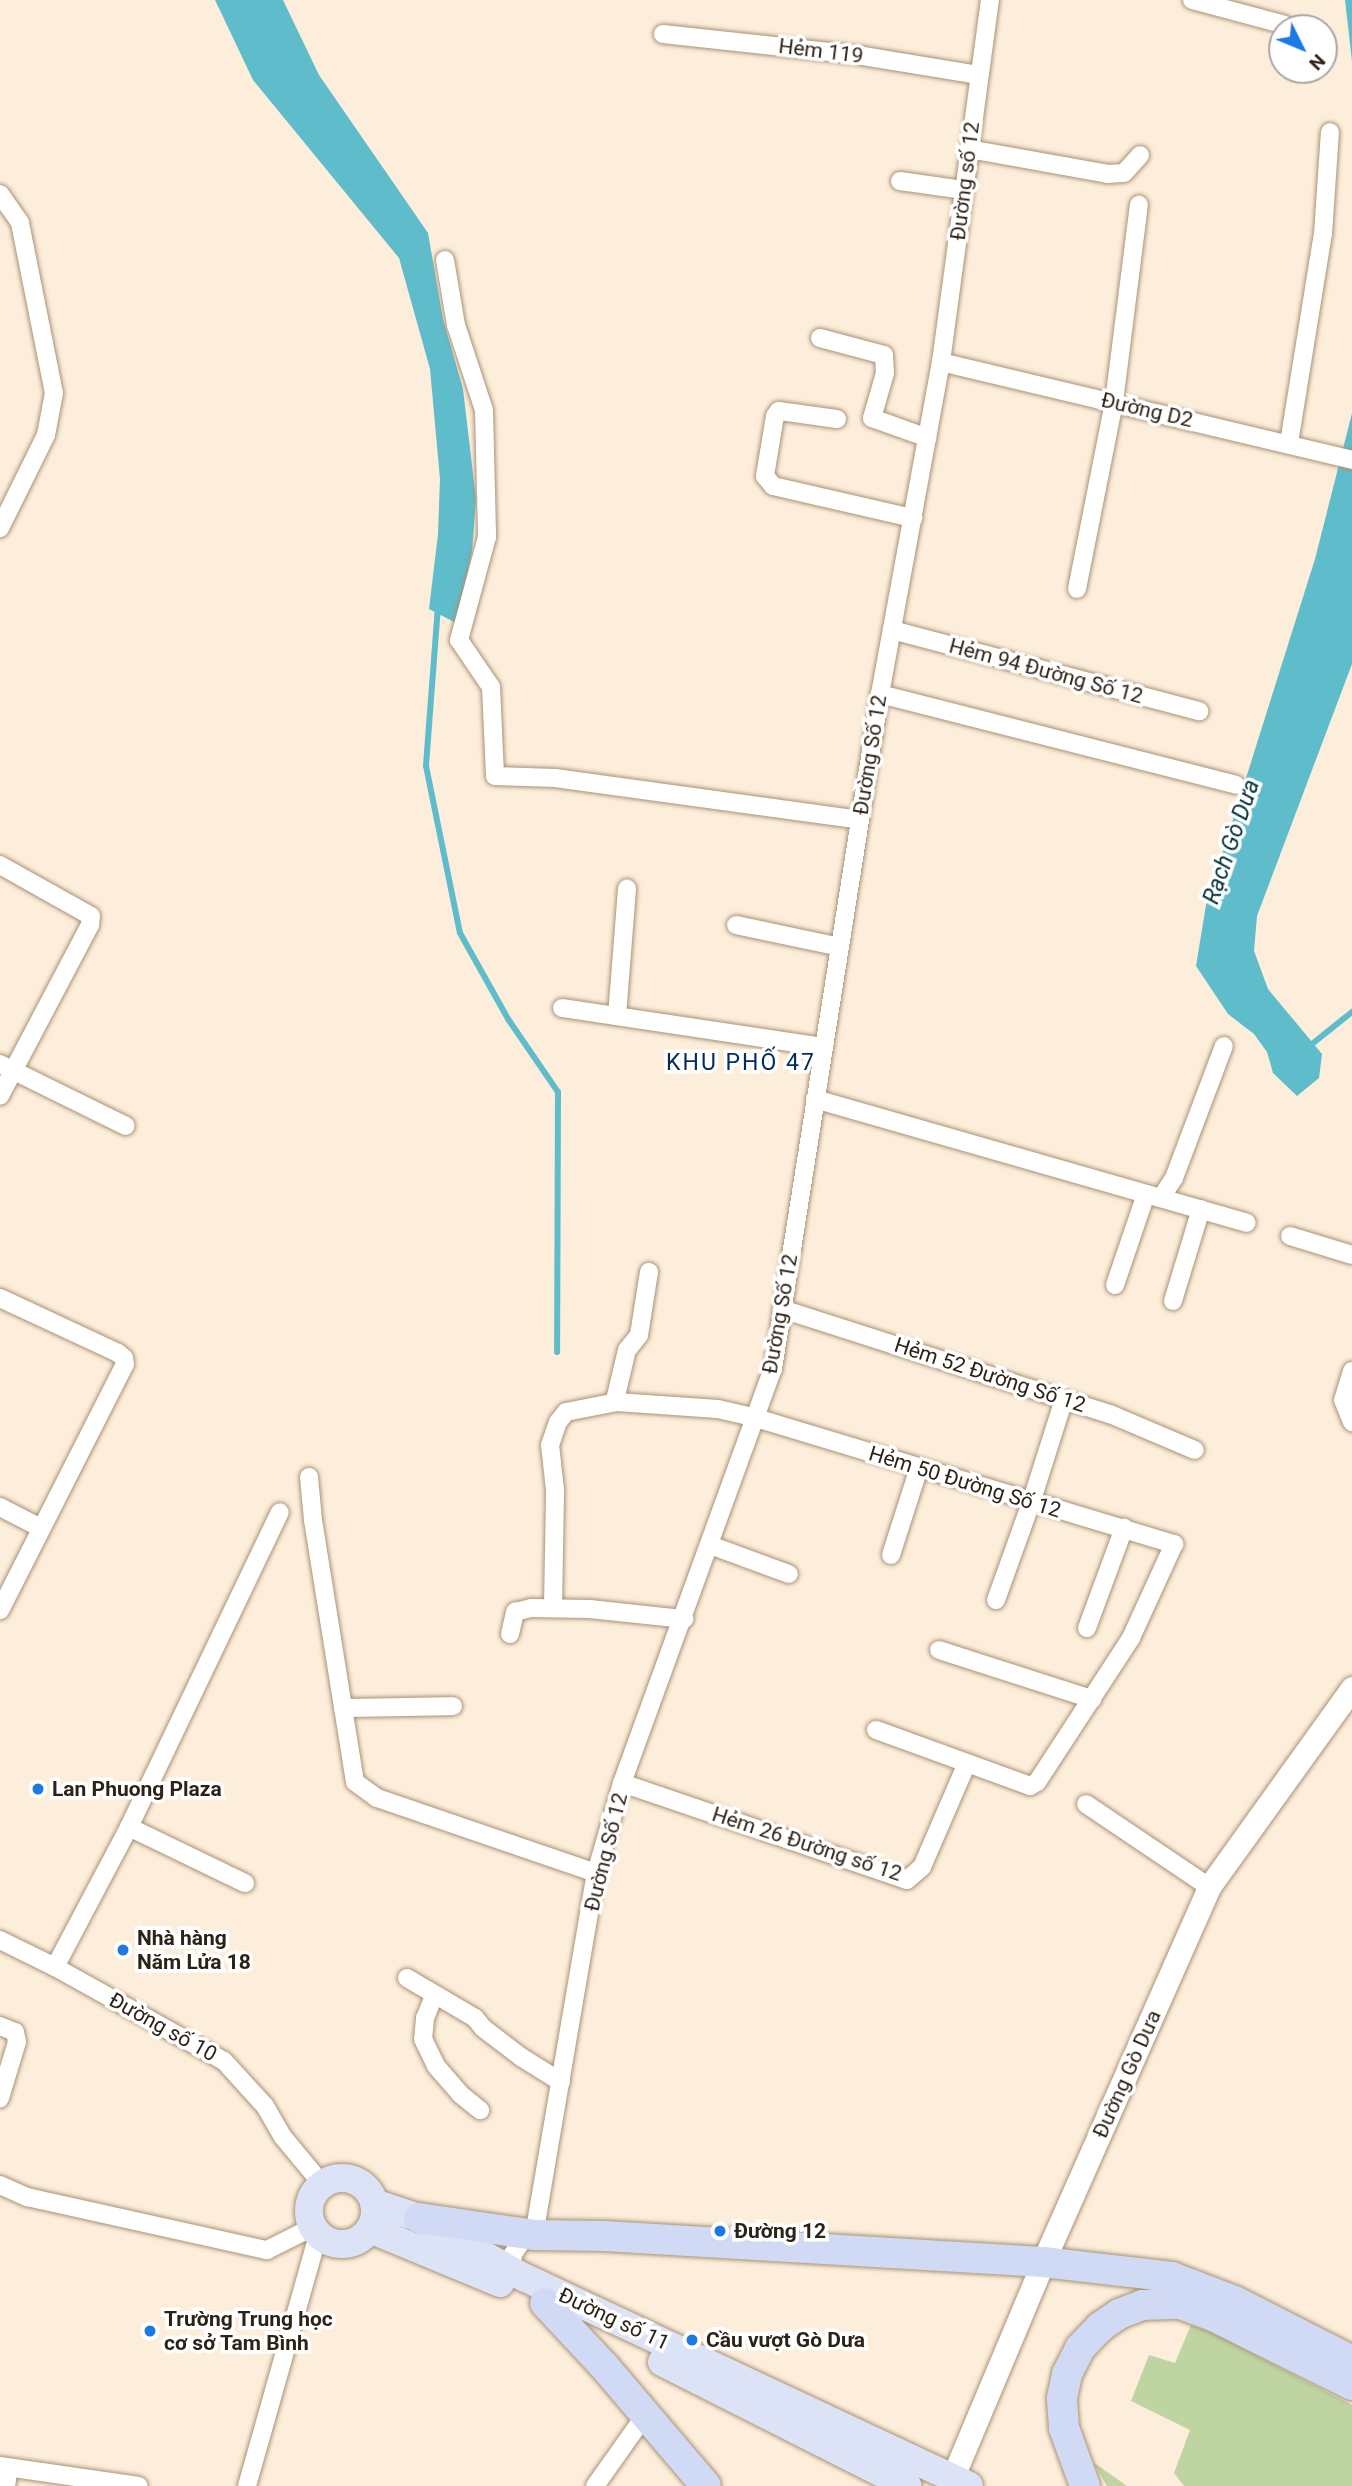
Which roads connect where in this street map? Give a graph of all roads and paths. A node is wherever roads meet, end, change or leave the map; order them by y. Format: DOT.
graph roads {
  1 [pos="990,0"];
  2 [pos="1192,0"];
  3 [pos="1268,20"];
  4 [pos="663,34"];
  5 [pos="979,75"];
  6 [pos="1330,132"];
  7 [pos="969,149"];
  8 [pos="1140,155"];
  9 [pos="900,181"];
  10 [pos="964,190"];
  11 [pos="0,194"];
  12 [pos="1139,205"];
  13 [pos="445,260"];
  14 [pos="820,338"];
  15 [pos="942,362"];
  16 [pos="1114,402"];
  17 [pos="836,419"];
  18 [pos="928,438"];
  19 [pos="1289,443"];
  20 [pos="1352,460"];
  21 [pos="913,518"];
  22 [pos="0,528"];
  23 [pos="1077,589"];
  24 [pos="892,630"];
  25 [pos="880,694"];
  26 [pos="1199,711"];
  27 [pos="1236,785"];
  28 [pos="860,820"];
  29 [pos="0,865"];
  30 [pos="628,888"];
  31 [pos="736,925"];
  32 [pos="840,947"];
  33 [pos="562,1008"];
  34 [pos="617,1016"];
  35 [pos="1224,1046"];
  36 [pos="824,1047"];
  37 [pos="6,1067"];
  38 [pos="0,1096"];
  39 [pos="815,1099"];
  40 [pos="126,1126"];
  41 [pos="1154,1196"];
  42 [pos="1201,1209"];
  43 [pos="1247,1223"];
  44 [pos="1290,1236"];
  45 [pos="1352,1255"];
  46 [pos="649,1272"];
  47 [pos="1115,1285"];
  48 [pos="0,1298"];
  49 [pos="1173,1301"];
  50 [pos="782,1309"];
  51 [pos="1352,1371"];
  52 [pos="1064,1399"];
  53 [pos="617,1402"];
  54 [pos="756,1418"];
  55 [pos="1352,1422"];
  56 [pos="1195,1450"];
  57 [pos="919,1468"];
  58 [pos="309,1477"];
  59 [pos="1031,1503"];
  60 [pos="0,1507"];
  61 [pos="280,1512"];
  62 [pos="41,1528"];
  63 [pos="1124,1528"];
  64 [pos="710,1545"];
  65 [pos="891,1555"];
  66 [pos="789,1574"];
  67 [pos="996,1600"];
  68 [pos="553,1608"];
  69 [pos="0,1609"];
  70 [pos="684,1619"];
  71 [pos="1087,1628"];
  72 [pos="510,1634"];
  73 [pos="939,1650"];
  74 [pos="1352,1688"];
  75 [pos="1092,1699"];
  76 [pos="453,1706"];
  77 [pos="343,1708"];
  78 [pos="876,1730"];
  79 [pos="967,1763"];
  80 [pos="622,1783"];
  81 [pos="1086,1804"];
  82 [pos="129,1827"];
  83 [pos="596,1872"];
  84 [pos="246,1883"];
  85 [pos="1209,1887"];
  86 [pos="0,1940"];
  87 [pos="55,1967"];
  88 [pos="407,1978"];
  89 [pos="434,1996"];
  90 [pos="0,2026"];
  91 [pos="561,2082"];
  92 [pos="0,2098"];
  93 [pos="480,2110"];
  94 [pos="322,2184"];
  95 [pos="0,2185"];
  96 [pos="372,2216"];
  97 [pos="419,2218"];
  98 [pos="315,2231"];
  99 [pos="534,2235"];
  100 [pos="1043,2262"];
  101 [pos="517,2274"];
  102 [pos="545,2303"];
  103 [pos="1352,2361"];
  104 [pos="1352,2385"];
  105 [pos="646,2414"];
  106 [pos="5,2467"];
  107 [pos="957,2483"];
  108 [pos="6,2486"];
  109 [pos="139,2486"];
  110 [pos="247,2486"];
  111 [pos="595,2486"];
  112 [pos="706,2486"];
  113 [pos="908,2486"];
  114 [pos="1086,2486"];
  1 -- 5 [label="street, Đường số 12"];
  2 -- 3 [label="street"];
  4 -- 5 [label="street, Hẻm 119"];
  5 -- 7 [label="street, Đường số 12"];
  6 -- 19 [label="street"];
  7 -- 8 [label="street"];
  7 -- 10 [label="street, Đường số 12"];
  9 -- 10 [label="street"];
  10 -- 15 [label="street, Đường số 12"];
  11 -- 22 [label="street"];
  12 -- 16 [label="street"];
  13 -- 28 [label="street"];
  14 -- 18 [label="street"];
  15 -- 16 [label="street, Đường D2"];
  15 -- 18 [label="street, Đường Số 12"];
  16 -- 19 [label="street, Đường D2"];
  16 -- 23 [label="street"];
  17 -- 21 [label="street"];
  18 -- 21 [label="street, Đường Số 12"];
  19 -- 20 [label="street, Đường D2"];
  21 -- 24 [label="street, Đường Số 12"];
  24 -- 25 [label="street, Đường Số 12"];
  24 -- 26 [label="street, Hẻm 94 Đường Số 12"];
  25 -- 27 [label="street"];
  25 -- 28 [label="street, Đường Số 12"];
  28 -- 32 [label="street, Đường Số 12"];
  29 -- 37 [label="street"];
  30 -- 34 [label="street"];
  31 -- 32 [label="street"];
  32 -- 36 [label="street, Đường Số 12"];
  33 -- 34 [label="street"];
  34 -- 36 [label="street"];
  35 -- 41 [label="street"];
  36 -- 39 [label="street, Đường Số 12"];
  37 -- 38 [label="street"];
  37 -- 40 [label="street"];
  39 -- 41 [label="street"];
  39 -- 50 [label="street, Đường Số 12"];
  41 -- 42 [label="street"];
  41 -- 47 [label="street"];
  42 -- 43 [label="street"];
  42 -- 49 [label="street"];
  44 -- 45 [label="street"];
  46 -- 53 [label="street"];
  48 -- 62 [label="street"];
  50 -- 52 [label="street, Hẻm 52 Đường Số 12"];
  50 -- 54 [label="street, Đường Số 12"];
  51 -- 55 [label="street"];
  52 -- 56 [label="street, Hẻm 52 Đường Số 12"];
  52 -- 59 [label="street"];
  53 -- 54 [label="street, Hẻm 50 Đường Số 12"];
  53 -- 68 [label="street, Hẻm 50 Đường Số 12"];
  54 -- 57 [label="street, Hẻm 50 Đường Số 12"];
  54 -- 64 [label="street, Đường Số 12"];
  57 -- 59 [label="street, Hẻm 50 Đường Số 12"];
  57 -- 65 [label="street"];
  58 -- 77 [label="street"];
  59 -- 63 [label="street, Hẻm 50 Đường Số 12"];
  59 -- 67 [label="street"];
  60 -- 62 [label="street"];
  61 -- 82 [label="street"];
  62 -- 69 [label="street"];
  63 -- 71 [label="street"];
  63 -- 75 [label="street, Hẻm 50 Đường Số 12"];
  64 -- 66 [label="street"];
  64 -- 70 [label="street, Đường Số 12"];
  68 -- 70 [label="street"];
  68 -- 72 [label="street"];
  70 -- 80 [label="street, Đường Số 12"];
  73 -- 75 [label="street"];
  74 -- 85 [label="street, Đường Gò Dưa"];
  75 -- 79 [label="street"];
  76 -- 77 [label="street"];
  77 -- 83 [label="street"];
  78 -- 79 [label="street"];
  79 -- 80 [label="street, Hẻm 26 Đường số 12"];
  80 -- 83 [label="street, Đường Số 12"];
  81 -- 85 [label="street"];
  82 -- 84 [label="street"];
  82 -- 87 [label="street"];
  83 -- 91 [label="street, Đường Số 12"];
  85 -- 100 [label="street, Đường Gò Dưa"];
  86 -- 87 [label="street, Đường số 10"];
  87 -- 94 [label="street, Đường số 10"];
  88 -- 89 [label="street"];
  89 -- 91 [label="street"];
  89 -- 93 [label="street"];
  90 -- 92 [label="street"];
  91 -- 99 [label="street, Đường Số 12"];
  94 -- 96 [label="main road"];
  94 -- 98 [label="main road"];
  95 -- 98 [label="street"];
  96 -- 97 [label="main road, Đường số 11"];
  96 -- 98 [label="main road"];
  96 -- 102 [label="main road, Đường số 11"];
  97 -- 99 [label="highway"];
  97 -- 101 [label="main road, Đường số 11"];
  98 -- 110 [label="street"];
  99 -- 100 [label="highway"];
  99 -- 101 [label="street"];
  100 -- 103 [label="highway"];
  100 -- 107 [label="street, Đường Gò Dưa"];
  101 -- 107 [label="main road, Đường số 11"];
  102 -- 105 [label="highway"];
  102 -- 113 [label="main road, Đường số 11"];
  104 -- 114 [label="highway"];
  105 -- 111 [label="street"];
  105 -- 112 [label="highway"];
  106 -- 108 [label="street"];
  106 -- 109 [label="street"];
}
